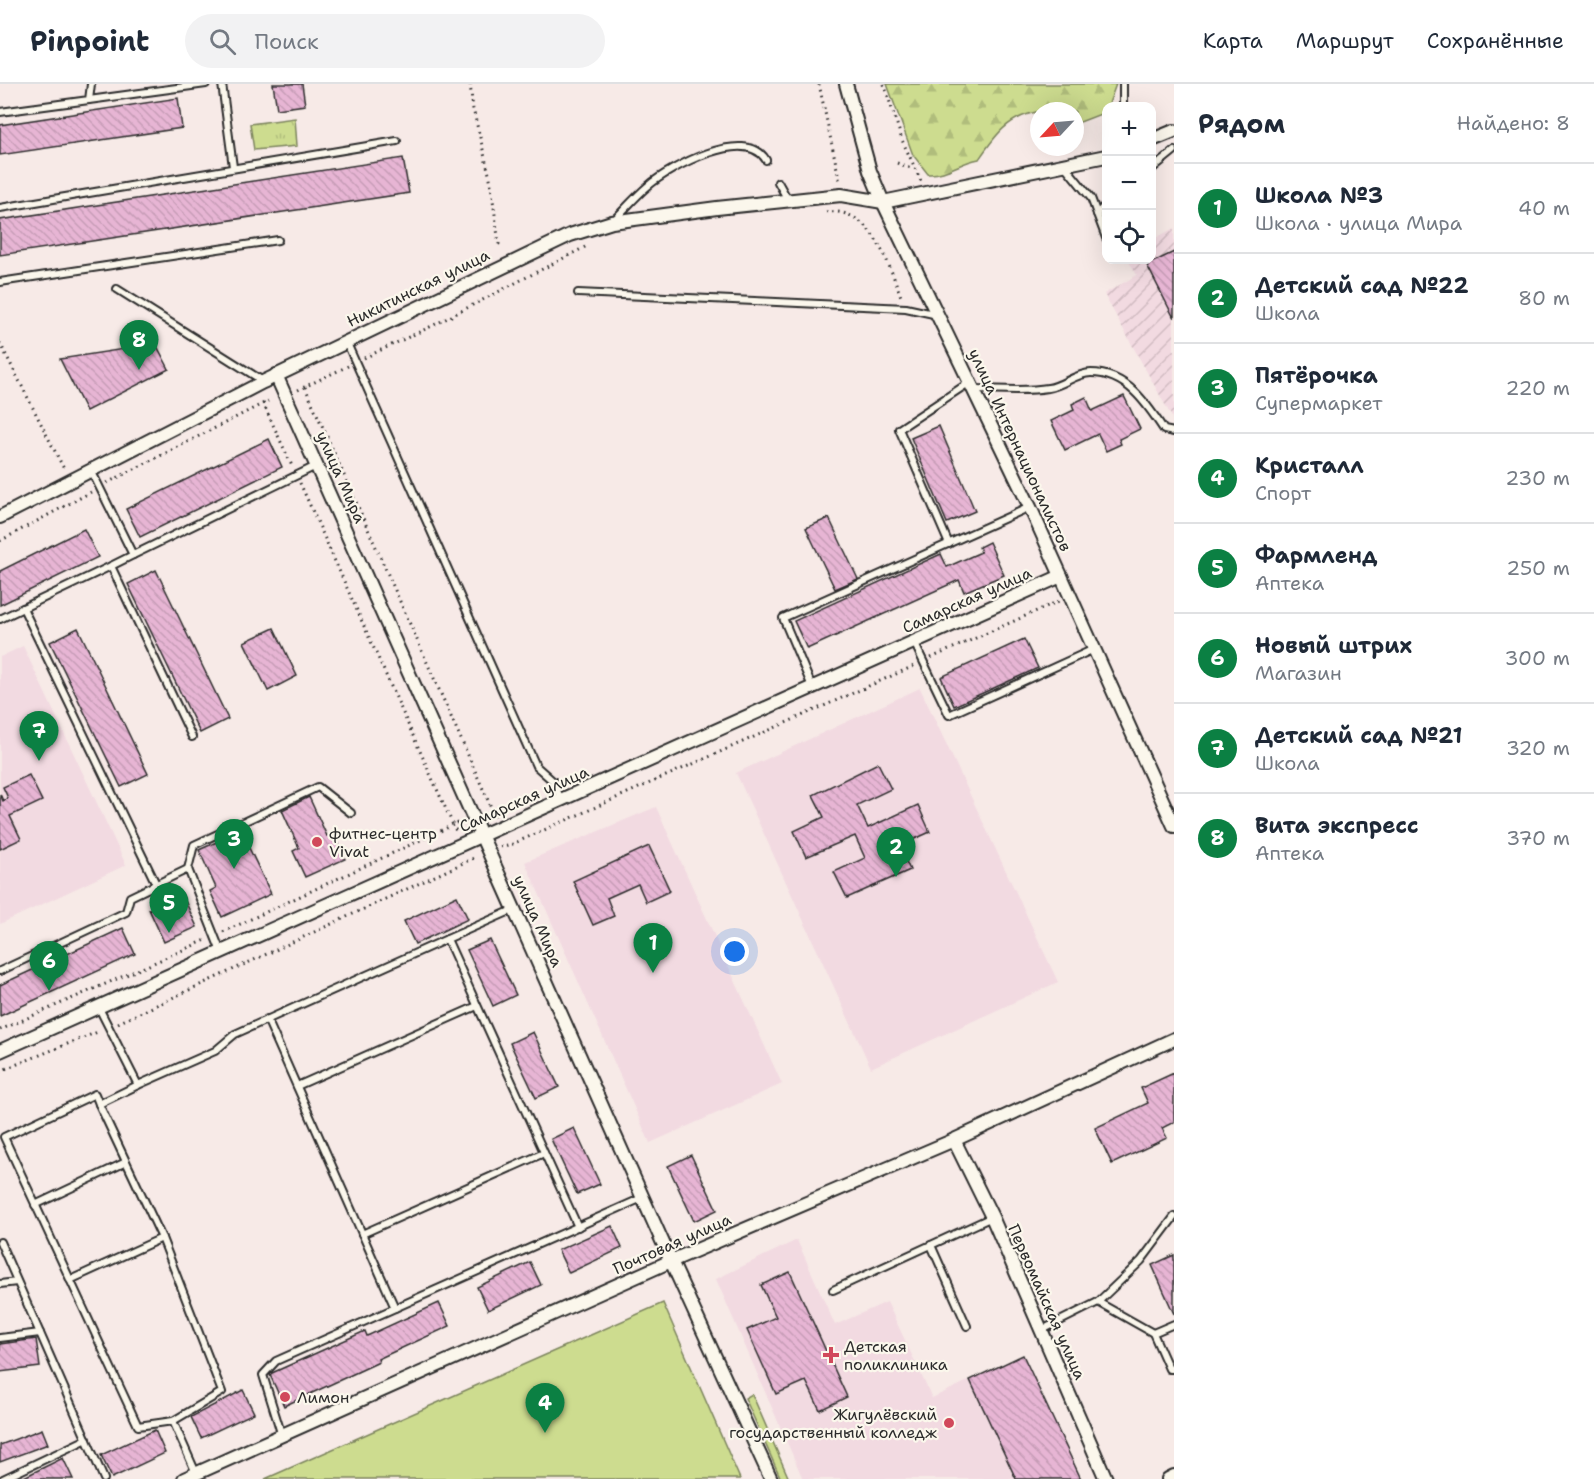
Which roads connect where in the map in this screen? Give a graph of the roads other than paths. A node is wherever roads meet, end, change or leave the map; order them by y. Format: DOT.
graph roads {
  1 [pos="91,84"];
  2 [pos="206,84"];
  3 [pos="222,84"];
  4 [pos="846,84"];
  5 [pos="1123,84"];
  6 [pos="89,100"];
  7 [pos="1124,102"];
  8 [pos="0,112"];
  9 [pos="1174,131"];
  10 [pos="1156,138"];
  11 [pos="397,141"];
  12 [pos="1174,151"];
  13 [pos="1102,157"];
  14 [pos="766,160"];
  15 [pos="233,166"];
  16 [pos="1065,166"];
  17 [pos="1156,166"];
  18 [pos="778,182"];
  19 [pos="789,200"];
  20 [pos="883,202"];
  21 [pos="0,208"];
  22 [pos="1102,209"];
  23 [pos="1097,214"];
  24 [pos="612,222"];
  25 [pos="1102,226"];
  26 [pos="278,240"];
  27 [pos="0,282"];
  28 [pos="117,289"];
  29 [pos="578,293"];
  30 [pos="938,315"];
  31 [pos="346,341"];
  32 [pos="276,375"];
  33 [pos="263,382"];
  34 [pos="973,385"];
  35 [pos="1174,432"];
  36 [pos="318,465"];
  37 [pos="91,469"];
  38 [pos="1030,507"];
  39 [pos="0,517"];
  40 [pos="948,544"];
  41 [pos="133,555"];
  42 [pos="111,566"];
  43 [pos="1061,576"];
  44 [pos="23,608"];
  45 [pos="0,619"];
  46 [pos="914,642"];
  47 [pos="1095,649"];
  48 [pos="813,689"];
  49 [pos="192,737"];
  50 [pos="561,801"];
  51 [pos="351,813"];
  52 [pos="1174,826"];
  53 [pos="482,836"];
  54 [pos="188,869"];
  55 [pos="156,885"];
  56 [pos="514,909"];
  57 [pos="447,939"];
  58 [pos="221,952"];
  59 [pos="0,971"];
  60 [pos="477,1005"];
  61 [pos="98,1006"];
  62 [pos="267,1019"];
  63 [pos="1174,1039"];
  64 [pos="0,1051"];
  65 [pos="138,1085"];
  66 [pos="297,1086"];
  67 [pos="99,1104"];
  68 [pos="954,1140"];
  69 [pos="544,1154"];
  70 [pos="126,1162"];
  71 [pos="644,1197"];
  72 [pos="35,1205"];
  73 [pos="992,1217"];
  74 [pos="1174,1218"];
  75 [pos="578,1227"];
  76 [pos="362,1234"];
  77 [pos="162,1238"];
  78 [pos="0,1242"];
  79 [pos="931,1245"];
  80 [pos="671,1262"];
  81 [pos="70,1280"];
  82 [pos="17,1282"];
  83 [pos="0,1284"];
  84 [pos="833,1290"];
  85 [pos="1098,1302"];
  86 [pos="395,1308"];
  87 [pos="1174,1324"];
  88 [pos="967,1326"];
  89 [pos="1042,1330"];
  90 [pos="40,1333"];
  91 [pos="1153,1333"];
  92 [pos="0,1338"];
  93 [pos="1174,1369"];
  94 [pos="173,1421"];
  95 [pos="282,1437"];
  96 [pos="87,1438"];
  97 [pos="197,1474"];
  98 [pos="1174,1476"];
  99 [pos="3,1479"];
  100 [pos="104,1479"];
  101 [pos="184,1479"];
  102 [pos="771,1479"];
  103 [pos="1106,1479"];
  104 [pos="1168,1479"];
  1 -- 6 [label="lane"];
  2 -- 6 [label="lane"];
  3 -- 15 [label="lane"];
  4 -- 20 [label="street, улица Интернационалистов"];
  5 -- 7 [label="lane"];
  6 -- 8 [label="lane"];
  9 -- 10 [label="street"];
  11 -- 15 [label="lane"];
  12 -- 17 [label="lane"];
  13 -- 16 [label="street"];
  14 -- 24 [label="lane"];
  15 -- 21 [label="lane"];
  16 -- 20 [label="street"];
  16 -- 23 [label="lane"];
  18 -- 19 [label="lane"];
  19 -- 20 [label="street, Никитинская улица"];
  19 -- 24 [label="street, Никитинская улица"];
  20 -- 30 [label="street, улица Интернационалистов"];
  22 -- 23 [label="lane"];
  23 -- 25 [label="lane"];
  24 -- 31 [label="street, Никитинская улица"];
  26 -- 27 [label="lane"];
  28 -- 33 [label="lane"];
  29 -- 30 [label="lane"];
  30 -- 34 [label="street, улица Интернационалистов"];
  31 -- 32 [label="street, Никитинская улица"];
  31 -- 50 [label="lane"];
  32 -- 33 [label="street, Никитинская улица"];
  32 -- 36 [label="street, улица Мира"];
  33 -- 37 [label="street, Никитинская улица"];
  34 -- 35 [label="lane"];
  34 -- 38 [label="street, улица Интернационалистов"];
  34 -- 40 [label="lane"];
  36 -- 41 [label="lane"];
  36 -- 53 [label="street, улица Мира"];
  37 -- 39 [label="street, Никитинская улица"];
  37 -- 41 [label="lane"];
  38 -- 40 [label="lane"];
  38 -- 43 [label="street, улица Интернационалистов"];
  40 -- 48 [label="lane"];
  41 -- 42 [label="lane"];
  42 -- 44 [label="lane"];
  42 -- 49 [label="lane"];
  43 -- 46 [label="street, Самарская улица"];
  43 -- 47 [label="street, улица Интернационалистов"];
  44 -- 45 [label="lane"];
  44 -- 55 [label="lane"];
  46 -- 47 [label="lane"];
  46 -- 48 [label="street, Самарская улица"];
  47 -- 52 [label="street, улица Интернационалистов"];
  48 -- 50 [label="street, Самарская улица"];
  50 -- 53 [label="street, Самарская улица"];
  51 -- 54 [label="lane"];
  53 -- 56 [label="street, улица Мира"];
  53 -- 58 [label="street, Самарская улица"];
  54 -- 55 [label="lane"];
  54 -- 58 [label="lane"];
  55 -- 59 [label="lane"];
  56 -- 57 [label="lane"];
  56 -- 71 [label="street, улица Мира"];
  57 -- 60 [label="lane"];
  57 -- 62 [label="lane"];
  58 -- 61 [label="street, Самарская улица"];
  60 -- 66 [label="lane"];
  60 -- 69 [label="lane"];
  61 -- 64 [label="street, Самарская улица"];
  61 -- 65 [label="lane"];
  62 -- 65 [label="lane"];
  62 -- 66 [label="lane"];
  63 -- 68 [label="street, Почтовая улица"];
  65 -- 67 [label="lane"];
  66 -- 76 [label="lane"];
  67 -- 70 [label="lane"];
  67 -- 72 [label="lane"];
  68 -- 73 [label="street, Первомайская улица"];
  68 -- 80 [label="street, Почтовая улица"];
  69 -- 75 [label="lane"];
  69 -- 76 [label="lane"];
  70 -- 72 [label="lane"];
  70 -- 77 [label="lane"];
  71 -- 75 [label="lane"];
  71 -- 80 [label="street, улица Мира"];
  72 -- 81 [label="lane"];
  73 -- 79 [label="lane"];
  73 -- 89 [label="street, Первомайская улица"];
  74 -- 85 [label="lane"];
  75 -- 86 [label="lane"];
  76 -- 86 [label="lane"];
  77 -- 81 [label="lane"];
  77 -- 94 [label="lane"];
  78 -- 82 [label="lane"];
  79 -- 84 [label="lane"];
  79 -- 88 [label="lane"];
  80 -- 95 [label="street, Почтовая улица"];
  80 -- 102 [label="street, улица Мира"];
  81 -- 94 [label="lane"];
  82 -- 83 [label="lane"];
  82 -- 90 [label="lane"];
  85 -- 89 [label="lane"];
  85 -- 91 [label="lane"];
  86 -- 95 [label="lane"];
  87 -- 91 [label="lane"];
  89 -- 103 [label="street, Первомайская улица"];
  90 -- 92 [label="lane"];
  90 -- 96 [label="lane"];
  91 -- 93 [label="lane"];
  94 -- 97 [label="lane"];
  95 -- 97 [label="street, Почтовая улица"];
  96 -- 99 [label="lane"];
  96 -- 100 [label="lane"];
  97 -- 101 [label="street, Почтовая улица"];
  98 -- 104 [label="street"];
}
